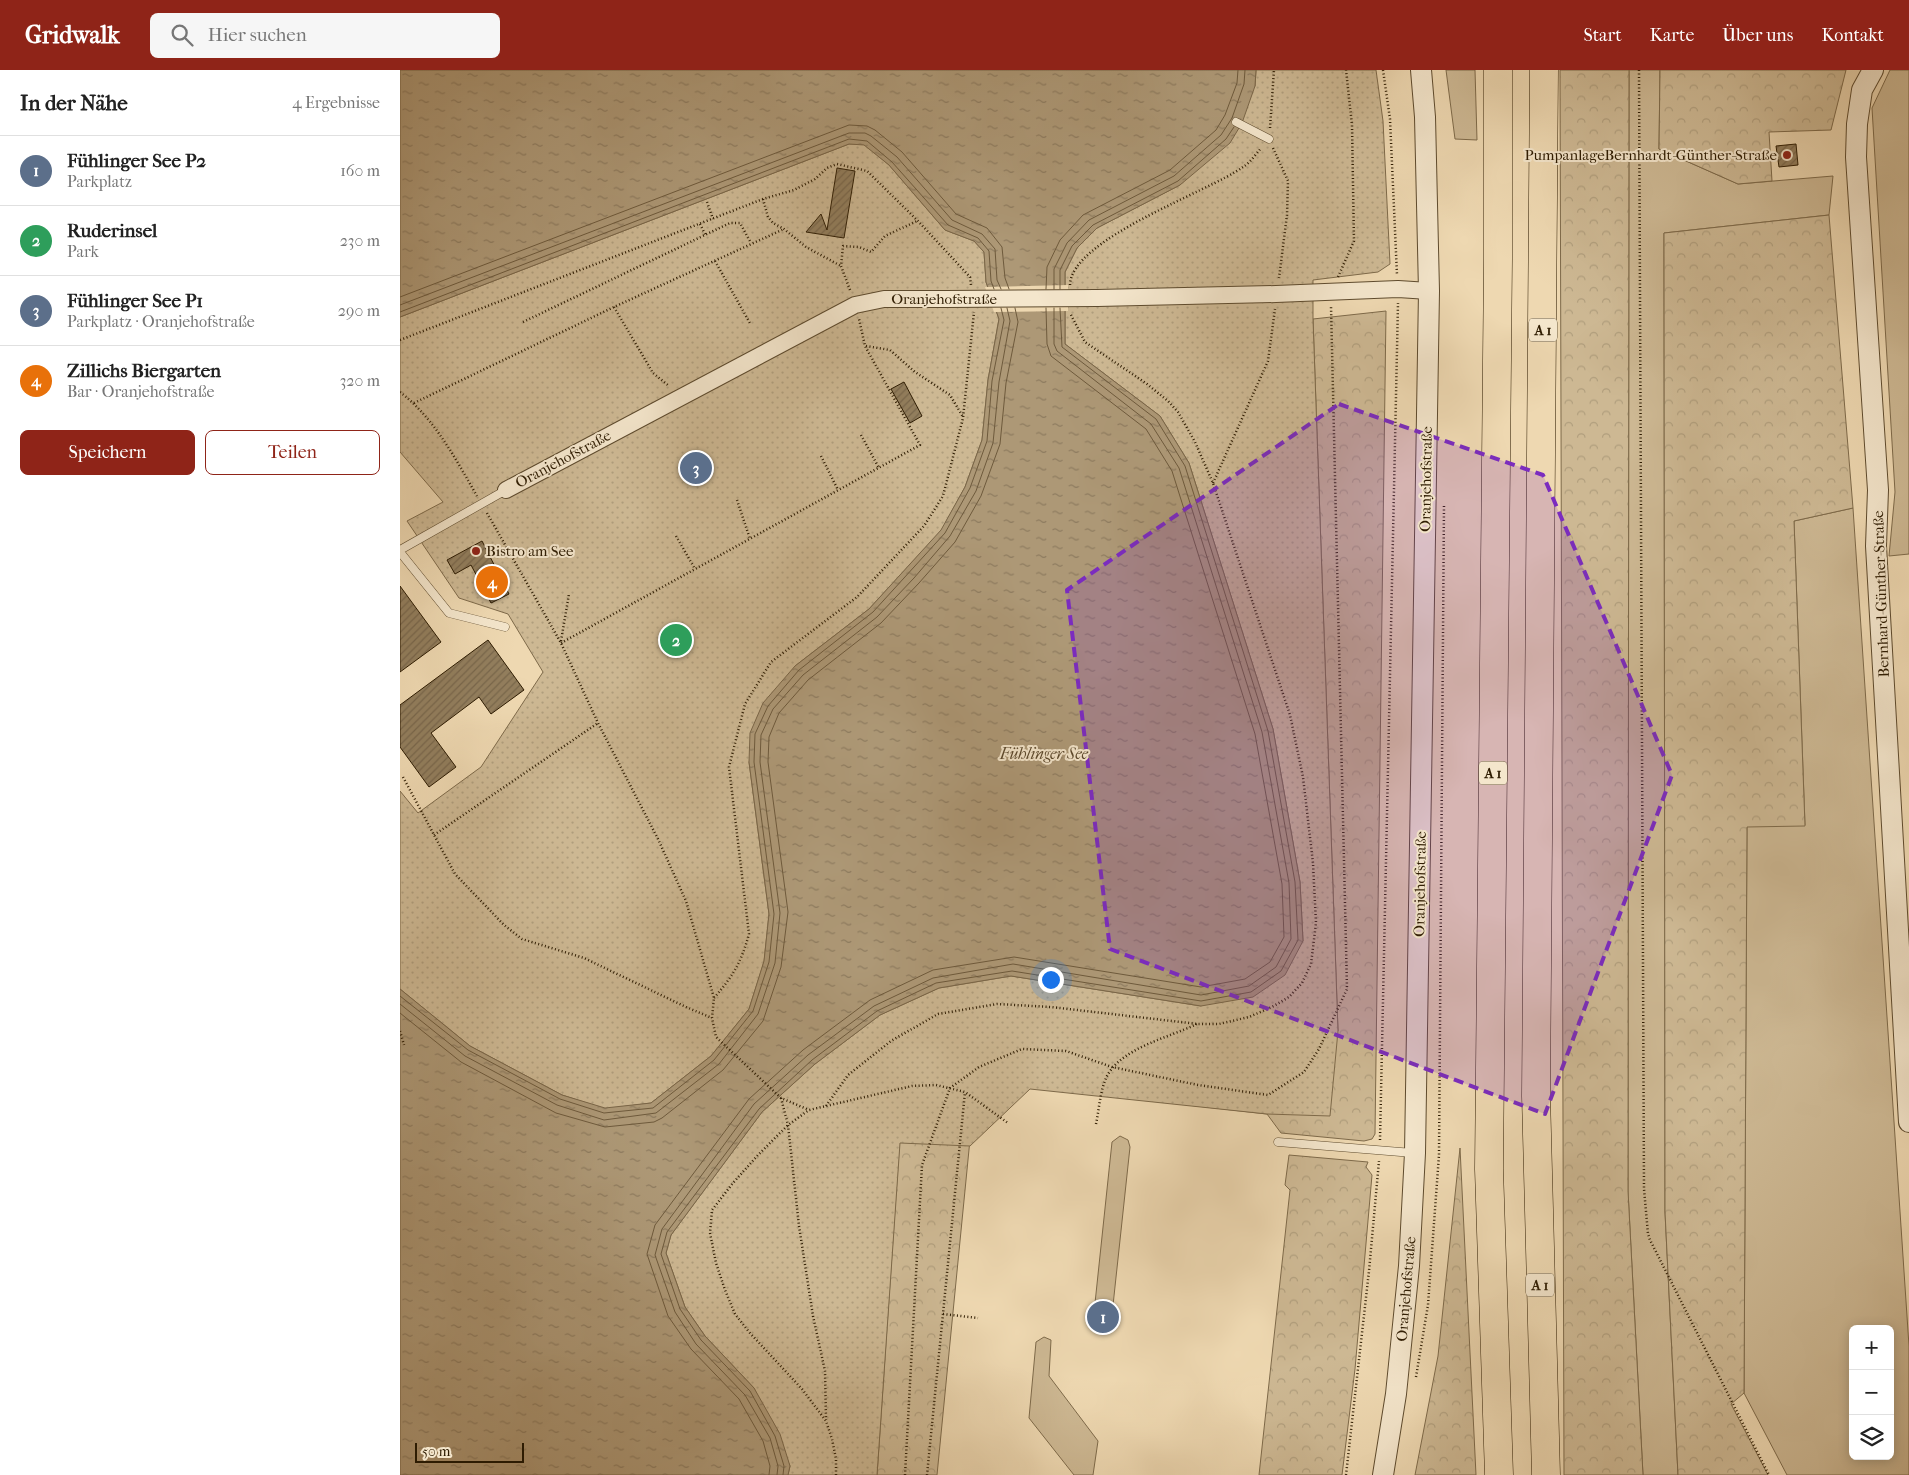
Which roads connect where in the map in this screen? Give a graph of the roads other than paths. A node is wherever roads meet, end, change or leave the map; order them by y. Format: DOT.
graph roads {
  1 [pos="1421,70"];
  2 [pos="1498,70"];
  3 [pos="1544,70"];
  4 [pos="1873,70"];
  5 [pos="1236,122"];
  6 [pos="1269,139"];
  7 [pos="1429,291"];
  8 [pos="506,490"];
  9 [pos="400,551"];
  10 [pos="505,627"];
  11 [pos="1909,1122"];
  12 [pos="1278,1142"];
  13 [pos="1415,1153"];
  14 [pos="1383,1475"];
  15 [pos="1499,1475"];
  16 [pos="1546,1475"];
  1 -- 7 [label="street, Oranjehofstraße"];
  2 -- 15 [label="highway, A 1"];
  3 -- 16 [label="highway, A 1"];
  4 -- 11 [label="street, Bernhard-Günther-Straße"];
  5 -- 6 [label="lane"];
  7 -- 8 [label="street, Oranjehofstraße, bridge"];
  7 -- 13 [label="street, Oranjehofstraße"];
  8 -- 9 [label="lane"];
  9 -- 10 [label="lane"];
  12 -- 13 [label="lane"];
  13 -- 14 [label="street, Oranjehofstraße"];
}
